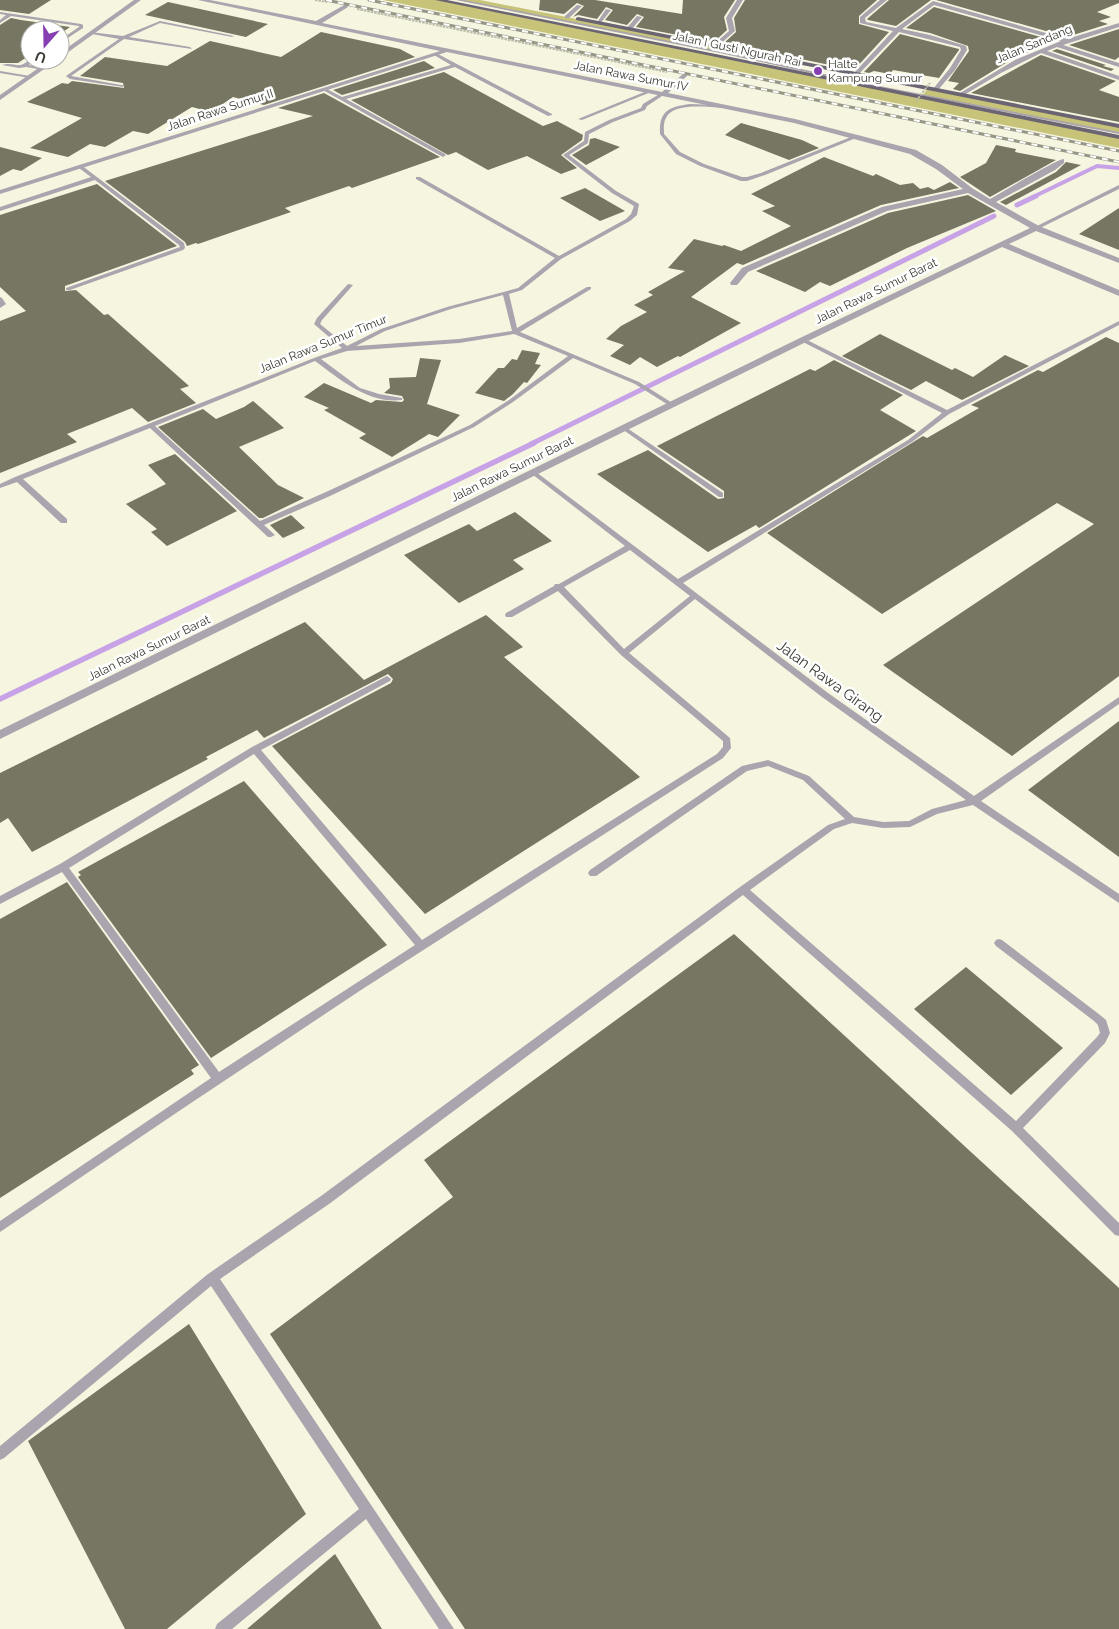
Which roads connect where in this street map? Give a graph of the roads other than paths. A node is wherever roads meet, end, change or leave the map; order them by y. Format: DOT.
graph roads {
  1 [pos="138,0"];
  2 [pos="201,0"];
  3 [pos="438,0"];
  4 [pos="458,0"];
  5 [pos="480,0"];
  6 [pos="740,0"];
  7 [pos="884,0"];
  8 [pos="346,6"];
  9 [pos="579,6"];
  10 [pos="608,10"];
  11 [pos="0,13"];
  12 [pos="11,14"];
  13 [pos="567,17"];
  14 [pos="639,17"];
  15 [pos="49,20"];
  16 [pos="0,22"];
  17 [pos="70,23"];
  18 [pos="598,23"];
  19 [pos="316,24"];
  20 [pos="1119,25"];
  21 [pos="629,29"];
  22 [pos="897,30"];
  23 [pos="92,33"];
  24 [pos="70,35"];
  25 [pos="232,36"];
  26 [pos="123,38"];
  27 [pos="1066,42"];
  28 [pos="1056,45"];
  29 [pos="716,46"];
  30 [pos="190,48"];
  31 [pos="70,49"];
  32 [pos="448,50"];
  33 [pos="1041,51"];
  34 [pos="436,54"];
  35 [pos="4,65"];
  36 [pos="454,65"];
  37 [pos="1119,65"];
  38 [pos="20,67"];
  39 [pos="40,70"];
  40 [pos="0,72"];
  41 [pos="856,74"];
  42 [pos="685,75"];
  43 [pos="30,77"];
  44 [pos="1119,78"];
  45 [pos="121,86"];
  46 [pos="323,90"];
  47 [pos="936,90"];
  48 [pos="649,92"];
  49 [pos="664,94"];
  50 [pos="962,94"];
  51 [pos="0,98"];
  52 [pos="342,99"];
  53 [pos="632,99"];
  54 [pos="645,105"];
  55 [pos="742,110"];
  56 [pos="550,115"];
  57 [pos="580,119"];
  58 [pos="1119,126"];
  59 [pos="1119,133"];
  60 [pos="858,136"];
  61 [pos="1119,137"];
  62 [pos="444,155"];
  63 [pos="1061,161"];
  64 [pos="81,168"];
  65 [pos="95,178"];
  66 [pos="418,178"];
  67 [pos="1119,187"];
  68 [pos="969,190"];
  69 [pos="0,192"];
  70 [pos="990,202"];
  71 [pos="0,209"];
  72 [pos="620,226"];
  73 [pos="1036,228"];
  74 [pos="1001,244"];
  75 [pos="559,258"];
  76 [pos="1119,261"];
  77 [pos="734,282"];
  78 [pos="350,285"];
  79 [pos="589,288"];
  80 [pos="68,289"];
  81 [pos="1119,293"];
  82 [pos="506,294"];
  83 [pos="0,299"];
  84 [pos="0,306"];
  85 [pos="1119,323"];
  86 [pos="515,332"];
  87 [pos="803,340"];
  88 [pos="346,349"];
  89 [pos="571,357"];
  90 [pos="316,359"];
  91 [pos="400,399"];
  92 [pos="672,404"];
  93 [pos="947,413"];
  94 [pos="151,426"];
  95 [pos="624,428"];
  96 [pos="534,473"];
  97 [pos="17,478"];
  98 [pos="0,486"];
  99 [pos="721,495"];
  100 [pos="64,521"];
  101 [pos="260,524"];
  102 [pos="271,535"];
  103 [pos="630,547"];
  104 [pos="678,583"];
  105 [pos="558,586"];
  106 [pos="694,596"];
  107 [pos="509,615"];
  108 [pos="624,653"];
  109 [pos="387,679"];
  110 [pos="1119,700"];
  111 [pos="0,735"];
  112 [pos="255,749"];
  113 [pos="974,801"];
  114 [pos="852,820"];
  115 [pos="63,867"];
  116 [pos="593,873"];
  117 [pos="743,890"];
  118 [pos="1119,898"];
  119 [pos="0,900"];
  120 [pos="998,943"];
  121 [pos="421,945"];
  122 [pos="218,1079"];
  123 [pos="1016,1128"];
  124 [pos="0,1227"];
  125 [pos="1119,1231"];
  126 [pos="212,1278"];
  127 [pos="0,1454"];
  128 [pos="367,1510"];
  129 [pos="222,1629"];
  130 [pos="447,1629"];
  1 -- 23 [label="street"];
  2 -- 19 [label="street, Jalan Rawa Sumur IV"];
  3 -- 61 [label="main road, Jalan I Gusti Ngurah Rai"];
  4 -- 59 [label="lane"];
  5 -- 13 [label="main road, Jalan I Gusti Ngurah Rai"];
  6 -- 29 [label="street"];
  7 -- 22 [label="street"];
  8 -- 19 [label="street"];
  9 -- 13 [label="street"];
  10 -- 18 [label="street"];
  11 -- 12 [label="lane"];
  12 -- 15 [label="lane"];
  12 -- 16 [label="lane"];
  13 -- 18 [label="main road, Jalan I Gusti Ngurah Rai"];
  14 -- 21 [label="street"];
  17 -- 24 [label="lane"];
  18 -- 21 [label="main road, Jalan I Gusti Ngurah Rai"];
  19 -- 32 [label="street, Jalan Rawa Sumur IV"];
  20 -- 27 [label="street, Jalan Sandang"];
  21 -- 29 [label="main road, Jalan I Gusti Ngurah Rai"];
  22 -- 27 [label="street"];
  22 -- 41 [label="street"];
  22 -- 47 [label="street"];
  23 -- 26 [label="lane"];
  23 -- 31 [label="street"];
  25 -- 26 [label="lane"];
  26 -- 30 [label="lane"];
  26 -- 45 [label="lane"];
  27 -- 28 [label="street, Jalan Sandang"];
  28 -- 33 [label="street, Jalan Sandang"];
  28 -- 37 [label="street"];
  29 -- 41 [label="main road, Jalan I Gusti Ngurah Rai"];
  32 -- 34 [label="street, Jalan Rawa Sumur II"];
  32 -- 48 [label="street, Jalan Rawa Sumur IV"];
  33 -- 44 [label="street"];
  33 -- 50 [label="street, Jalan Sandang"];
  34 -- 36 [label="lane"];
  34 -- 46 [label="street, Jalan Rawa Sumur II"];
  35 -- 38 [label="lane"];
  36 -- 52 [label="lane"];
  36 -- 56 [label="lane"];
  39 -- 43 [label="street"];
  40 -- 43 [label="lane"];
  41 -- 47 [label="main road, Jalan I Gusti Ngurah Rai"];
  42 -- 49 [label="street"];
  43 -- 51 [label="street"];
  46 -- 52 [label="lane"];
  46 -- 64 [label="street, Jalan Rawa Sumur II"];
  47 -- 50 [label="main road, Jalan I Gusti Ngurah Rai"];
  48 -- 49 [label="street, Jalan Rawa Sumur IV"];
  48 -- 53 [label="lane"];
  49 -- 54 [label="lane"];
  49 -- 55 [label="street, Jalan Rawa Sumur IV"];
  50 -- 58 [label="main road, Jalan I Gusti Ngurah Rai"];
  52 -- 62 [label="lane"];
  53 -- 54 [label="lane"];
  53 -- 57 [label="lane"];
  54 -- 72 [label="lane"];
  55 -- 60 [label="street, Jalan Rawa Sumur IV"];
  55 -- 60 [label="lane"];
  60 -- 68 [label="street, Jalan Rawa Sumur IV"];
  63 -- 70 [label="street"];
  64 -- 65 [label="lane"];
  64 -- 69 [label="street, Jalan Rawa Sumur II"];
  65 -- 71 [label="lane"];
  65 -- 80 [label="lane"];
  66 -- 75 [label="lane"];
  67 -- 73 [label="lane"];
  68 -- 70 [label="street, Jalan Rawa Sumur IV"];
  68 -- 77 [label="street"];
  70 -- 73 [label="street, Jalan Rawa Sumur IV"];
  72 -- 75 [label="lane, Jalan Rawa Sumur Timur"];
  73 -- 74 [label="street, Jalan Rawa Sumur Barat"];
  73 -- 76 [label="street, Jalan Rawa Sumur IV"];
  74 -- 81 [label="street"];
  74 -- 87 [label="street, Jalan Rawa Sumur Barat"];
  75 -- 82 [label="lane, Jalan Rawa Sumur Timur"];
  78 -- 88 [label="lane"];
  79 -- 86 [label="lane"];
  82 -- 86 [label="lane"];
  82 -- 88 [label="lane, Jalan Rawa Sumur Timur"];
  83 -- 84 [label="lane"];
  85 -- 93 [label="lane"];
  86 -- 88 [label="lane"];
  86 -- 89 [label="lane"];
  87 -- 92 [label="street, Jalan Rawa Sumur Barat"];
  87 -- 93 [label="lane"];
  88 -- 90 [label="lane, Jalan Rawa Sumur Timur"];
  89 -- 92 [label="lane"];
  89 -- 101 [label="lane"];
  90 -- 91 [label="lane"];
  90 -- 94 [label="lane, Jalan Rawa Sumur Timur"];
  92 -- 95 [label="street, Jalan Rawa Sumur Barat"];
  93 -- 104 [label="lane"];
  94 -- 97 [label="lane, Jalan Rawa Sumur Timur"];
  94 -- 101 [label="lane"];
  95 -- 96 [label="street, Jalan Rawa Sumur Barat"];
  95 -- 99 [label="lane"];
  96 -- 103 [label="lane, Jalan Rawa Girang"];
  96 -- 111 [label="street, Jalan Rawa Sumur Barat"];
  97 -- 98 [label="lane, Jalan Rawa Sumur Timur"];
  97 -- 100 [label="lane"];
  101 -- 102 [label="lane"];
  103 -- 104 [label="lane, Jalan Rawa Girang"];
  103 -- 105 [label="lane"];
  104 -- 106 [label="lane, Jalan Rawa Girang"];
  105 -- 107 [label="lane"];
  105 -- 108 [label="lane"];
  106 -- 108 [label="lane"];
  106 -- 113 [label="lane, Jalan Rawa Girang"];
  108 -- 121 [label="lane"];
  109 -- 112 [label="lane"];
  110 -- 113 [label="lane"];
  112 -- 115 [label="lane"];
  112 -- 121 [label="lane"];
  113 -- 114 [label="lane"];
  113 -- 118 [label="lane, Jalan Rawa Girang"];
  114 -- 116 [label="lane"];
  114 -- 117 [label="lane"];
  115 -- 119 [label="lane"];
  115 -- 122 [label="lane"];
  117 -- 123 [label="lane"];
  117 -- 126 [label="lane"];
  120 -- 123 [label="lane"];
  121 -- 122 [label="lane"];
  122 -- 124 [label="lane"];
  123 -- 125 [label="lane"];
  126 -- 127 [label="lane"];
  126 -- 128 [label="lane"];
  128 -- 129 [label="lane"];
  128 -- 130 [label="lane"];
}
